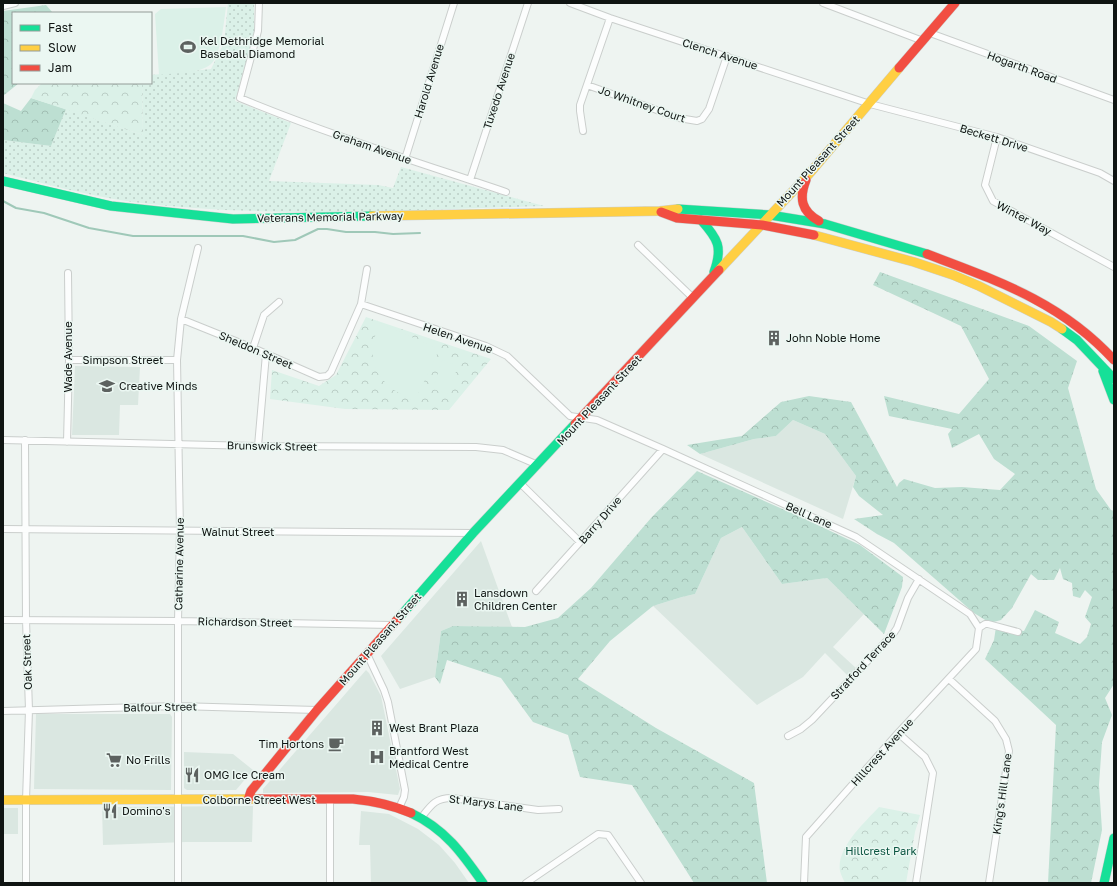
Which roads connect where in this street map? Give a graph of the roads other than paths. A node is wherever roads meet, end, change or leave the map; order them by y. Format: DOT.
graph roads {
  1 [pos="15,3"];
  2 [pos="259,3"];
  3 [pos="454,3"];
  4 [pos="528,3"];
  5 [pos="570,3"];
  6 [pos="823,3"];
  7 [pos="956,3"];
  8 [pos="3,6"];
  9 [pos="610,18"];
  10 [pos="930,33"];
  11 [pos="923,41"];
  12 [pos="727,56"];
  13 [pos="586,85"];
  14 [pos="1114,100"];
  15 [pos="870,104"];
  16 [pos="583,131"];
  17 [pos="997,138"];
  18 [pos="405,159"];
  19 [pos="809,174"];
  20 [pos="470,180"];
  21 [pos="3,181"];
  22 [pos="1114,182"];
  23 [pos="506,192"];
  24 [pos="660,211"];
  25 [pos="770,215"];
  26 [pos="701,220"];
  27 [pos="825,224"];
  28 [pos="762,225"];
  29 [pos="638,245"];
  30 [pos="198,248"];
  31 [pos="1114,267"];
  32 [pos="367,269"];
  33 [pos="68,273"];
  34 [pos="710,279"];
  35 [pos="693,298"];
  36 [pos="279,302"];
  37 [pos="361,304"];
  38 [pos="181,319"];
  39 [pos="253,348"];
  40 [pos="266,354"];
  41 [pos="69,360"];
  42 [pos="177,360"];
  43 [pos="1114,360"];
  44 [pos="1101,364"];
  45 [pos="1114,379"];
  46 [pos="1114,400"];
  47 [pos="582,418"];
  48 [pos="3,440"];
  49 [pos="25,440"];
  50 [pos="67,442"];
  51 [pos="179,444"];
  52 [pos="258,446"];
  53 [pos="663,449"];
  54 [pos="538,465"];
  55 [pos="520,483"];
  56 [pos="3,529"];
  57 [pos="26,529"];
  58 [pos="180,531"];
  59 [pos="473,533"];
  60 [pos="580,542"];
  61 [pos="919,579"];
  62 [pos="536,591"];
  63 [pos="3,620"];
  64 [pos="26,620"];
  65 [pos="178,621"];
  66 [pos="392,625"];
  67 [pos="979,628"];
  68 [pos="1018,632"];
  69 [pos="367,654"];
  70 [pos="949,679"];
  71 [pos="178,706"];
  72 [pos="29,710"];
  73 [pos="317,710"];
  74 [pos="3,711"];
  75 [pos="898,733"];
  76 [pos="788,736"];
  77 [pos="330,799"];
  78 [pos="3,800"];
  79 [pos="26,800"];
  80 [pos="178,800"];
  81 [pos="248,800"];
  82 [pos="399,808"];
  83 [pos="559,809"];
  84 [pos="421,818"];
  85 [pos="1114,838"];
  86 [pos="26,883"];
  87 [pos="178,883"];
  88 [pos="330,883"];
  89 [pos="483,883"];
  90 [pos="526,883"];
  91 [pos="641,883"];
  92 [pos="804,883"];
  93 [pos="916,883"];
  94 [pos="989,883"];
  95 [pos="1104,883"];
  1 -- 8 [label="street"];
  2 -- 18 [label="street, Graham Avenue"];
  3 -- 18 [label="street, Harold Avenue"];
  4 -- 20 [label="street, Tuxedo Avenue"];
  5 -- 9 [label="street, Clench Avenue"];
  6 -- 11 [label="street"];
  7 -- 10 [label="main road, Mount Pleasant Street"];
  9 -- 12 [label="street, Clench Avenue"];
  9 -- 13 [label="street, Jo Whitney Court"];
  10 -- 11 [label="main road, Mount Pleasant Street"];
  10 -- 14 [label="street, Hogarth Road"];
  11 -- 15 [label="main road, Mount Pleasant Street"];
  12 -- 13 [label="street, Jo Whitney Court"];
  12 -- 15 [label="street, Clench Avenue"];
  13 -- 16 [label="street, Jo Whitney Court"];
  15 -- 17 [label="street, Beckett Drive"];
  15 -- 19 [label="main road, Mount Pleasant Street"];
  17 -- 22 [label="street, Beckett Drive"];
  17 -- 31 [label="street, Winter Way"];
  18 -- 20 [label="street, Graham Avenue"];
  19 -- 25 [label="main road, Mount Pleasant Street"];
  19 -- 27 [label="main road"];
  20 -- 23 [label="street, Graham Avenue"];
  21 -- 24 [label="main road, Veterans Memorial Parkway"];
  24 -- 25 [label="main road, Veterans Memorial Parkway"];
  24 -- 26 [label="main road, Veterans Memorial Parkway"];
  25 -- 27 [label="main road, Veterans Memorial Parkway"];
  25 -- 28 [label="main road, Mount Pleasant Street"];
  26 -- 28 [label="main road, Veterans Memorial Parkway"];
  26 -- 34 [label="main road"];
  27 -- 43 [label="main road, Veterans Memorial Parkway"];
  28 -- 34 [label="main road, Mount Pleasant Street"];
  28 -- 44 [label="main road, Veterans Memorial Parkway"];
  29 -- 35 [label="street"];
  30 -- 38 [label="street, Catharine Avenue"];
  32 -- 37 [label="street"];
  33 -- 41 [label="street, Wade Avenue"];
  34 -- 35 [label="main road, Mount Pleasant Street"];
  35 -- 47 [label="main road, Mount Pleasant Street"];
  36 -- 39 [label="street"];
  37 -- 40 [label="street, Sheldon Street"];
  37 -- 47 [label="street, Helen Avenue"];
  38 -- 39 [label="street, Sheldon Street"];
  38 -- 42 [label="street, Catharine Avenue"];
  39 -- 40 [label="street, Sheldon Street"];
  40 -- 52 [label="street"];
  41 -- 42 [label="street, Simpson Street"];
  41 -- 50 [label="street, Wade Avenue"];
  42 -- 51 [label="street, Catharine Avenue"];
  44 -- 45 [label="main road, Veterans Memorial Parkway"];
  44 -- 46 [label="main road"];
  47 -- 53 [label="street, Bell Lane"];
  47 -- 54 [label="main road, Mount Pleasant Street"];
  48 -- 49 [label="street, Brunswick Street"];
  49 -- 50 [label="street, Brunswick Street"];
  49 -- 57 [label="street, Oak Street"];
  50 -- 51 [label="street, Brunswick Street"];
  51 -- 52 [label="street, Brunswick Street"];
  51 -- 58 [label="street, Catharine Avenue"];
  52 -- 54 [label="street, Brunswick Street"];
  53 -- 60 [label="street, Barry Drive"];
  53 -- 61 [label="street, Bell Lane"];
  54 -- 55 [label="main road, Mount Pleasant Street"];
  55 -- 59 [label="main road, Mount Pleasant Street"];
  55 -- 60 [label="street"];
  56 -- 57 [label="street, Walnut Street"];
  57 -- 58 [label="street, Walnut Street"];
  57 -- 64 [label="street, Oak Street"];
  58 -- 59 [label="street, Walnut Street"];
  58 -- 65 [label="street, Catharine Avenue"];
  59 -- 66 [label="main road, Mount Pleasant Street"];
  60 -- 62 [label="street, Barry Drive"];
  61 -- 67 [label="street, Bell Lane"];
  61 -- 76 [label="street, Stratford Terrace"];
  63 -- 64 [label="street, Richardson Street"];
  64 -- 65 [label="street, Richardson Street"];
  64 -- 72 [label="street, Oak Street"];
  65 -- 66 [label="street, Richardson Street"];
  65 -- 71 [label="street, Catharine Avenue"];
  66 -- 69 [label="main road, Mount Pleasant Street"];
  67 -- 68 [label="street"];
  67 -- 70 [label="street, Hillcrest Avenue"];
  69 -- 73 [label="main road, Mount Pleasant Street"];
  69 -- 82 [label="street"];
  70 -- 75 [label="street, Hillcrest Avenue"];
  70 -- 94 [label="street, King's Hill Lane"];
  71 -- 72 [label="street, Balfour Street"];
  71 -- 73 [label="street, Balfour Street"];
  71 -- 80 [label="street, Catharine Avenue"];
  72 -- 74 [label="street, Balfour Street"];
  72 -- 79 [label="street, Oak Street"];
  73 -- 81 [label="main road, Mount Pleasant Street"];
  75 -- 92 [label="street, Hillcrest Avenue"];
  75 -- 93 [label="street"];
  77 -- 81 [label="main road, Colborne Street West"];
  77 -- 82 [label="main road, Colborne Street West"];
  77 -- 88 [label="street"];
  78 -- 79 [label="main road, Colborne Street West"];
  79 -- 80 [label="main road, Colborne Street West"];
  79 -- 86 [label="street, Oak Street"];
  80 -- 81 [label="main road, Colborne Street West"];
  80 -- 87 [label="street, Catharine Avenue"];
  82 -- 84 [label="main road, Colborne Street West"];
  83 -- 84 [label="street, St Marys Lane"];
  84 -- 89 [label="main road, Colborne Street West"];
  85 -- 95 [label="main road"];
  90 -- 91 [label="street"];
}
